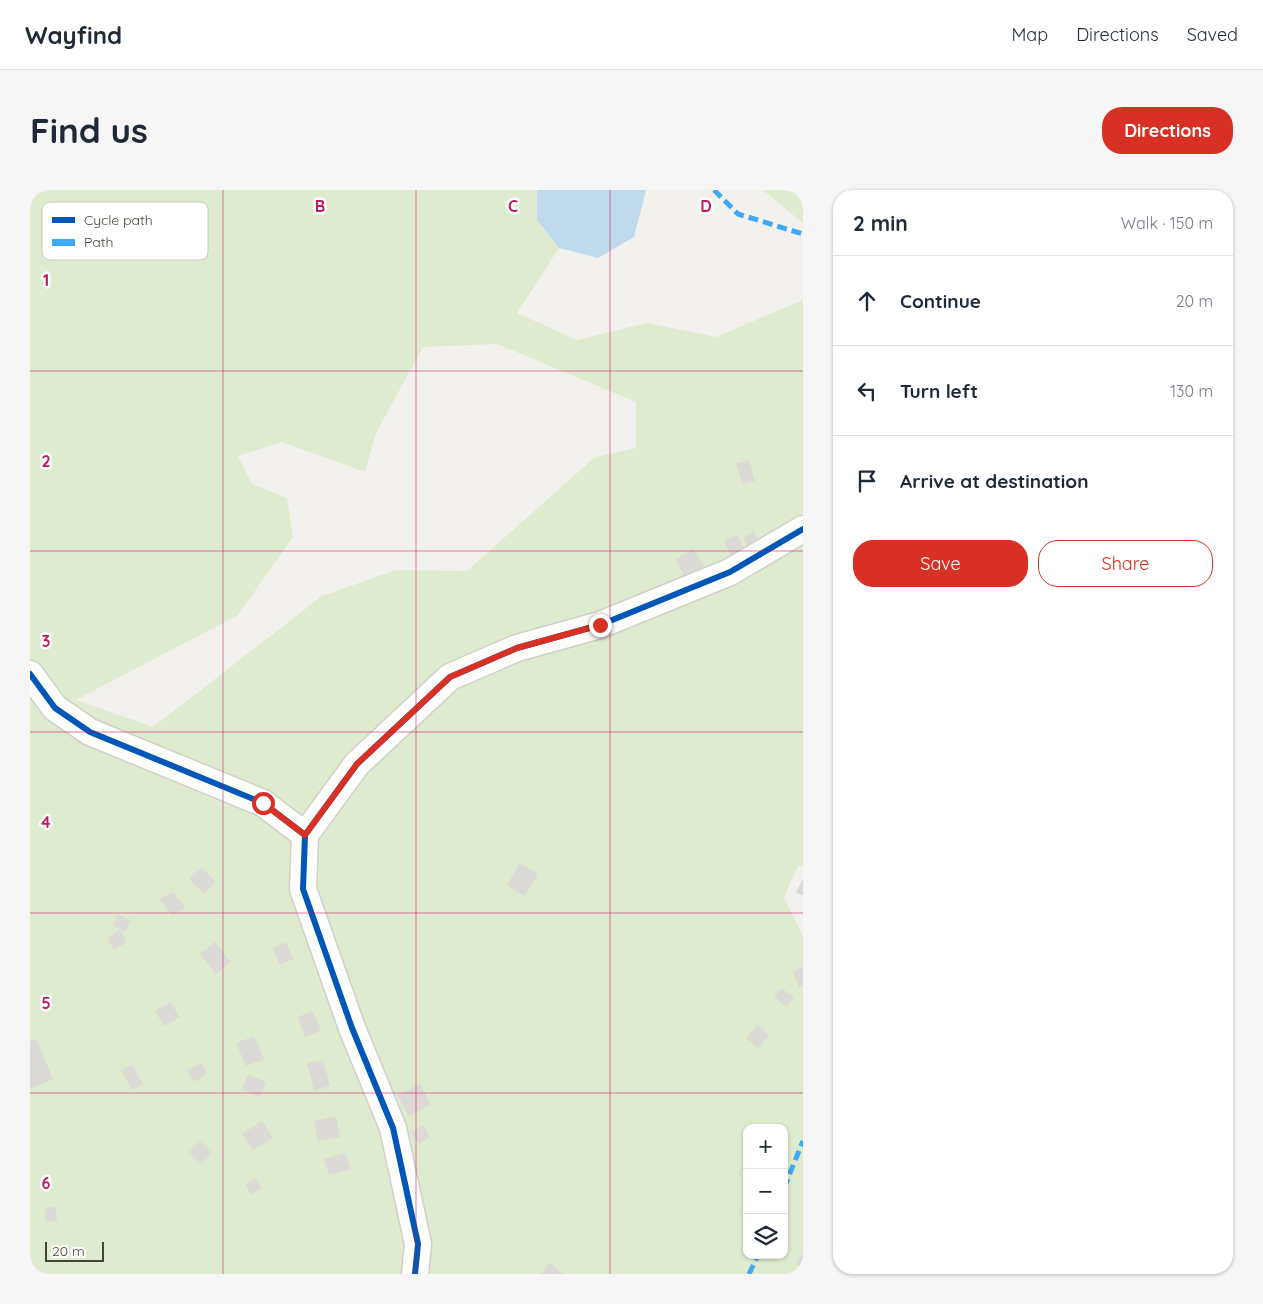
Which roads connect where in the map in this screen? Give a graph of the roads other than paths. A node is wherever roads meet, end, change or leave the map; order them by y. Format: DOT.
graph roads {
  1 [pos="803,529"];
  2 [pos="30,674"];
  3 [pos="305,835"];
  4 [pos="415,1274"];
  1 -- 3 [label="street"];
  2 -- 3 [label="street"];
  3 -- 4 [label="street"];
}
